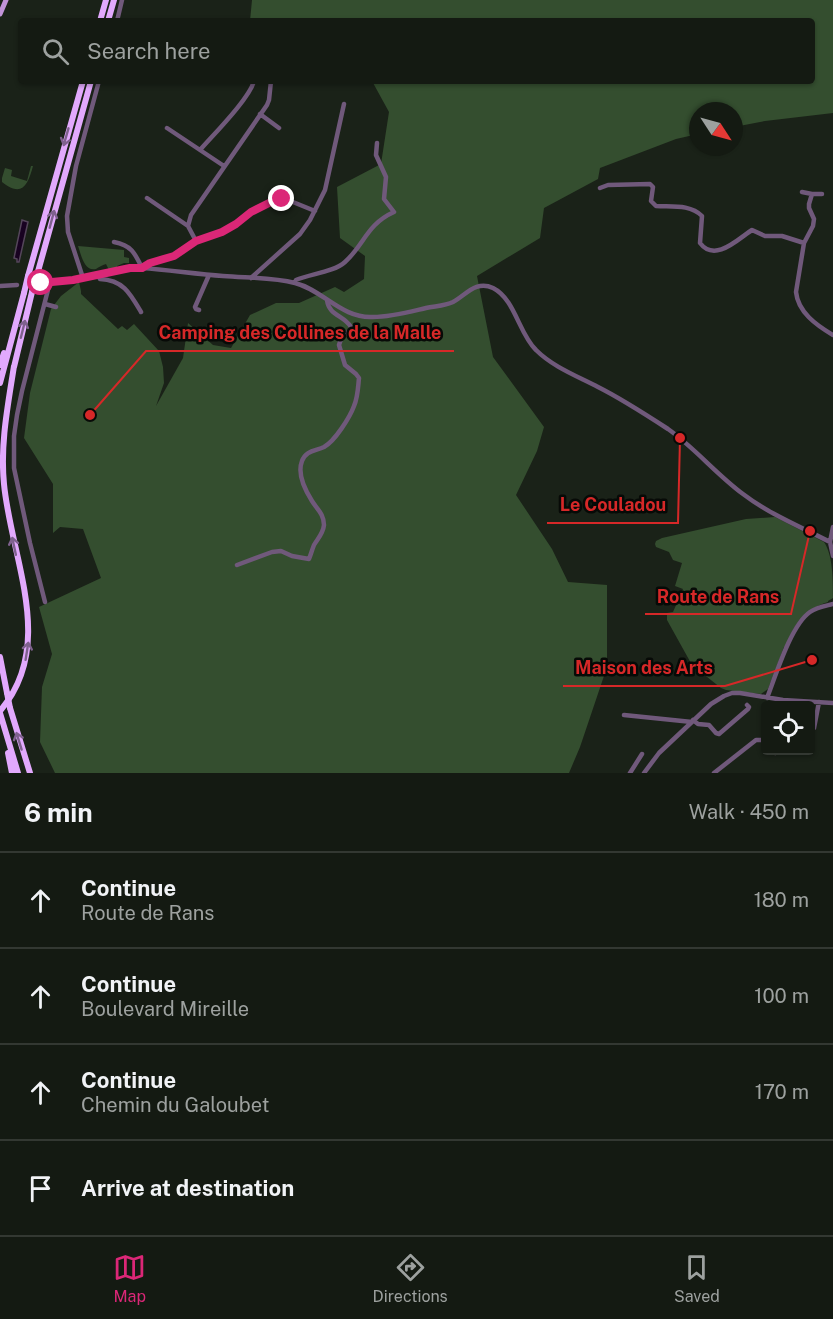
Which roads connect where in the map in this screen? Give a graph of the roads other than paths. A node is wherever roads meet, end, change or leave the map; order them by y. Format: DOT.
graph roads {
  1 [pos="6,0"];
  2 [pos="106,0"];
  3 [pos="114,0"];
  4 [pos="122,0"];
  5 [pos="0,14"];
  6 [pos="101,18"];
  7 [pos="109,18"];
  8 [pos="118,18"];
  9 [pos="82,84"];
  10 [pos="90,84"];
  11 [pos="98,84"];
  12 [pos="253,84"];
  13 [pos="271,84"];
  14 [pos="344,104"];
  15 [pos="260,114"];
  16 [pos="167,128"];
  17 [pos="279,128"];
  18 [pos="377,143"];
  19 [pos="200,150"];
  20 [pos="224,166"];
  21 [pos="600,188"];
  22 [pos="802,192"];
  23 [pos="812,194"];
  24 [pos="822,194"];
  25 [pos="147,198"];
  26 [pos="315,211"];
  27 [pos="188,226"];
  28 [pos="196,241"];
  29 [pos="114,242"];
  30 [pos="804,243"];
  31 [pos="142,268"];
  32 [pos="98,275"];
  33 [pos="209,275"];
  34 [pos="83,278"];
  35 [pos="251,278"];
  36 [pos="51,282"];
  37 [pos="41,283"];
  38 [pos="295,283"];
  39 [pos="17,285"];
  40 [pos="0,286"];
  41 [pos="24,293"];
  42 [pos="327,300"];
  43 [pos="45,304"];
  44 [pos="56,307"];
  45 [pos="199,310"];
  46 [pos="141,312"];
  47 [pos="833,335"];
  48 [pos="0,365"];
  49 [pos="14,366"];
  50 [pos="0,383"];
  51 [pos="0,438"];
  52 [pos="833,527"];
  53 [pos="830,542"];
  54 [pos="833,556"];
  55 [pos="237,565"];
  56 [pos="45,602"];
  57 [pos="833,604"];
  58 [pos="0,657"];
  59 [pos="767,698"];
  60 [pos="819,702"];
  61 [pos="833,703"];
  62 [pos="747,705"];
  63 [pos="2,711"];
  64 [pos="624,715"];
  65 [pos="692,721"];
  66 [pos="815,723"];
  67 [pos="761,740"];
  68 [pos="642,754"];
  69 [pos="12,773"];
  70 [pos="18,773"];
  71 [pos="30,773"];
  72 [pos="630,773"];
  73 [pos="644,773"];
  74 [pos="714,773"];
  1 -- 5 [label="main road"];
  2 -- 6 [label="highway"];
  3 -- 7 [label="highway"];
  4 -- 8 [label="street"];
  9 -- 41 [label="highway, one-way, bridge"];
  49 -- 10 [label="highway, one-way, bridge"];
  11 -- 34 [label="street"];
  12 -- 19 [label="street"];
  13 -- 15 [label="street"];
  14 -- 26 [label="street"];
  15 -- 17 [label="street"];
  15 -- 20 [label="street"];
  16 -- 19 [label="street"];
  18 -- 38 [label="street"];
  19 -- 20 [label="street"];
  20 -- 27 [label="street"];
  21 -- 30 [label="street"];
  22 -- 23 [label="street"];
  23 -- 24 [label="street"];
  23 -- 30 [label="street"];
  25 -- 27 [label="street"];
  26 -- 28 [label="street"];
  26 -- 35 [label="street"];
  27 -- 28 [label="street"];
  28 -- 31 [label="street"];
  29 -- 31 [label="street"];
  30 -- 47 [label="street"];
  31 -- 32 [label="street"];
  31 -- 33 [label="street"];
  32 -- 34 [label="street"];
  32 -- 46 [label="street"];
  33 -- 35 [label="street"];
  33 -- 45 [label="street"];
  34 -- 36 [label="street"];
  35 -- 38 [label="street"];
  36 -- 37 [label="street"];
  36 -- 43 [label="street"];
  38 -- 42 [label="street"];
  39 -- 40 [label="street"];
  41 -- 48 [label="highway"];
  41 -- 50 [label="highway"];
  42 -- 53 [label="street"];
  42 -- 55 [label="street"];
  43 -- 44 [label="street"];
  43 -- 56 [label="street"];
  49 -- 51 [label="highway"];
  63 -- 49 [label="highway, one-way"];
  52 -- 53 [label="street"];
  53 -- 54 [label="street"];
  57 -- 59 [label="street"];
  58 -- 63 [label="highway, bridge"];
  59 -- 60 [label="street"];
  59 -- 65 [label="street"];
  60 -- 61 [label="street"];
  60 -- 66 [label="street"];
  62 -- 65 [label="street"];
  63 -- 69 [label="highway"];
  63 -- 70 [label="highway"];
  71 -- 63 [label="highway, one-way"];
  64 -- 65 [label="street"];
  65 -- 73 [label="street"];
  67 -- 74 [label="street"];
  68 -- 72 [label="street"];
}
